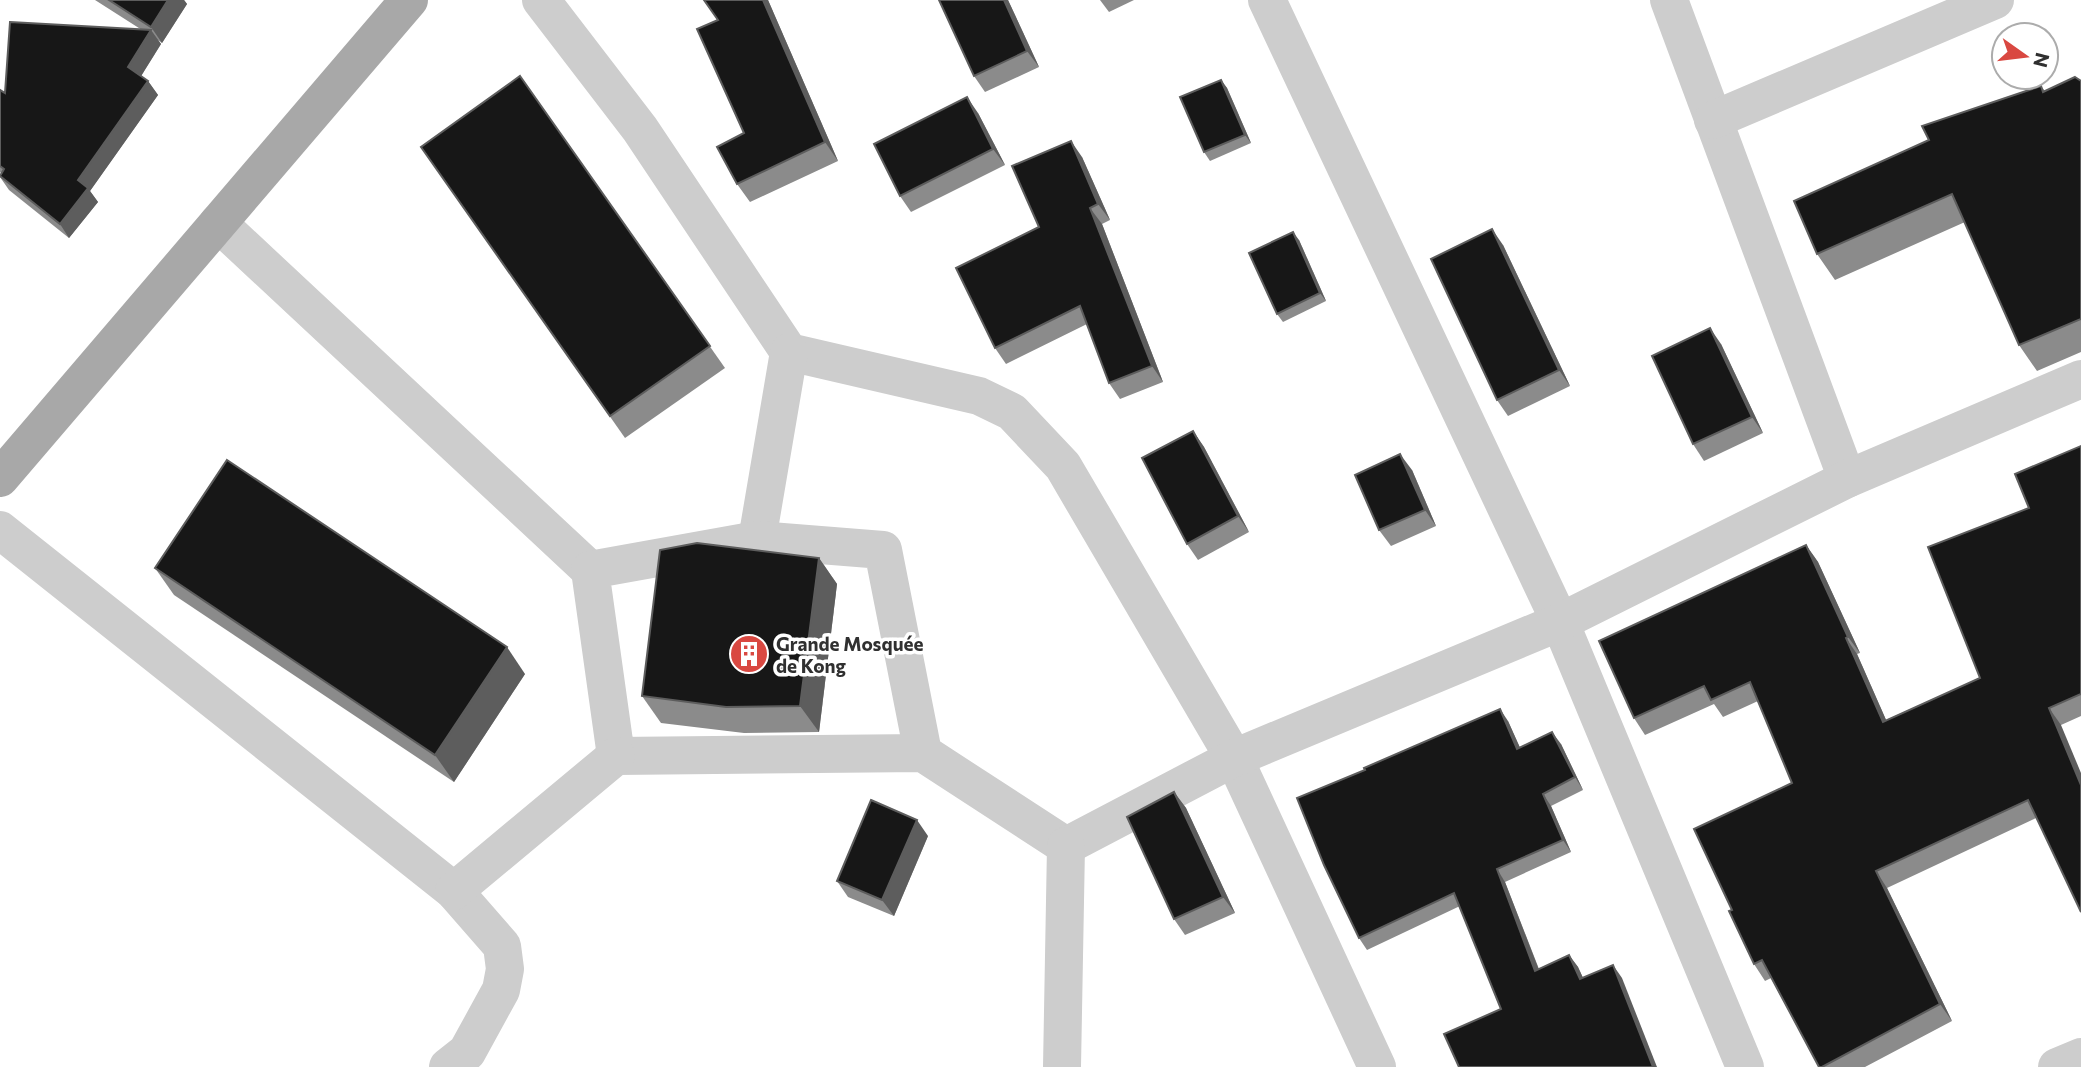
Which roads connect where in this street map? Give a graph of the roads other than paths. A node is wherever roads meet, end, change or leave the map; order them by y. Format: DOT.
graph roads {
  1 [pos="408,0"];
  2 [pos="541,0"];
  3 [pos="1267,0"];
  4 [pos="1669,0"];
  5 [pos="1995,0"];
  6 [pos="1713,120"];
  7 [pos="218,223"];
  8 [pos="789,352"];
  9 [pos="2081,379"];
  10 [pos="0,478"];
  11 [pos="1847,479"];
  12 [pos="0,530"];
  13 [pos="757,540"];
  14 [pos="590,570"];
  15 [pos="1560,622"];
  16 [pos="923,753"];
  17 [pos="616,756"];
  18 [pos="1234,758"];
  19 [pos="1066,846"];
  20 [pos="454,891"];
  21 [pos="2081,1057"];
  22 [pos="448,1067"];
  23 [pos="1062,1067"];
  24 [pos="1377,1067"];
  25 [pos="1745,1067"];
  26 [pos="2057,1067"];
  1 -- 7 [label="main road"];
  2 -- 8 [label="street"];
  3 -- 15 [label="street"];
  4 -- 6 [label="street"];
  5 -- 6 [label="street"];
  6 -- 11 [label="street"];
  7 -- 10 [label="main road"];
  7 -- 14 [label="street"];
  8 -- 13 [label="street"];
  8 -- 18 [label="street"];
  9 -- 11 [label="street"];
  11 -- 15 [label="street"];
  12 -- 20 [label="street"];
  13 -- 14 [label="street"];
  13 -- 16 [label="street"];
  14 -- 17 [label="street"];
  15 -- 18 [label="street"];
  15 -- 25 [label="street"];
  16 -- 17 [label="street"];
  16 -- 19 [label="street"];
  17 -- 20 [label="street"];
  18 -- 19 [label="street"];
  18 -- 24 [label="street"];
  19 -- 23 [label="street"];
  20 -- 22 [label="street"];
  21 -- 26 [label="street"];
}
